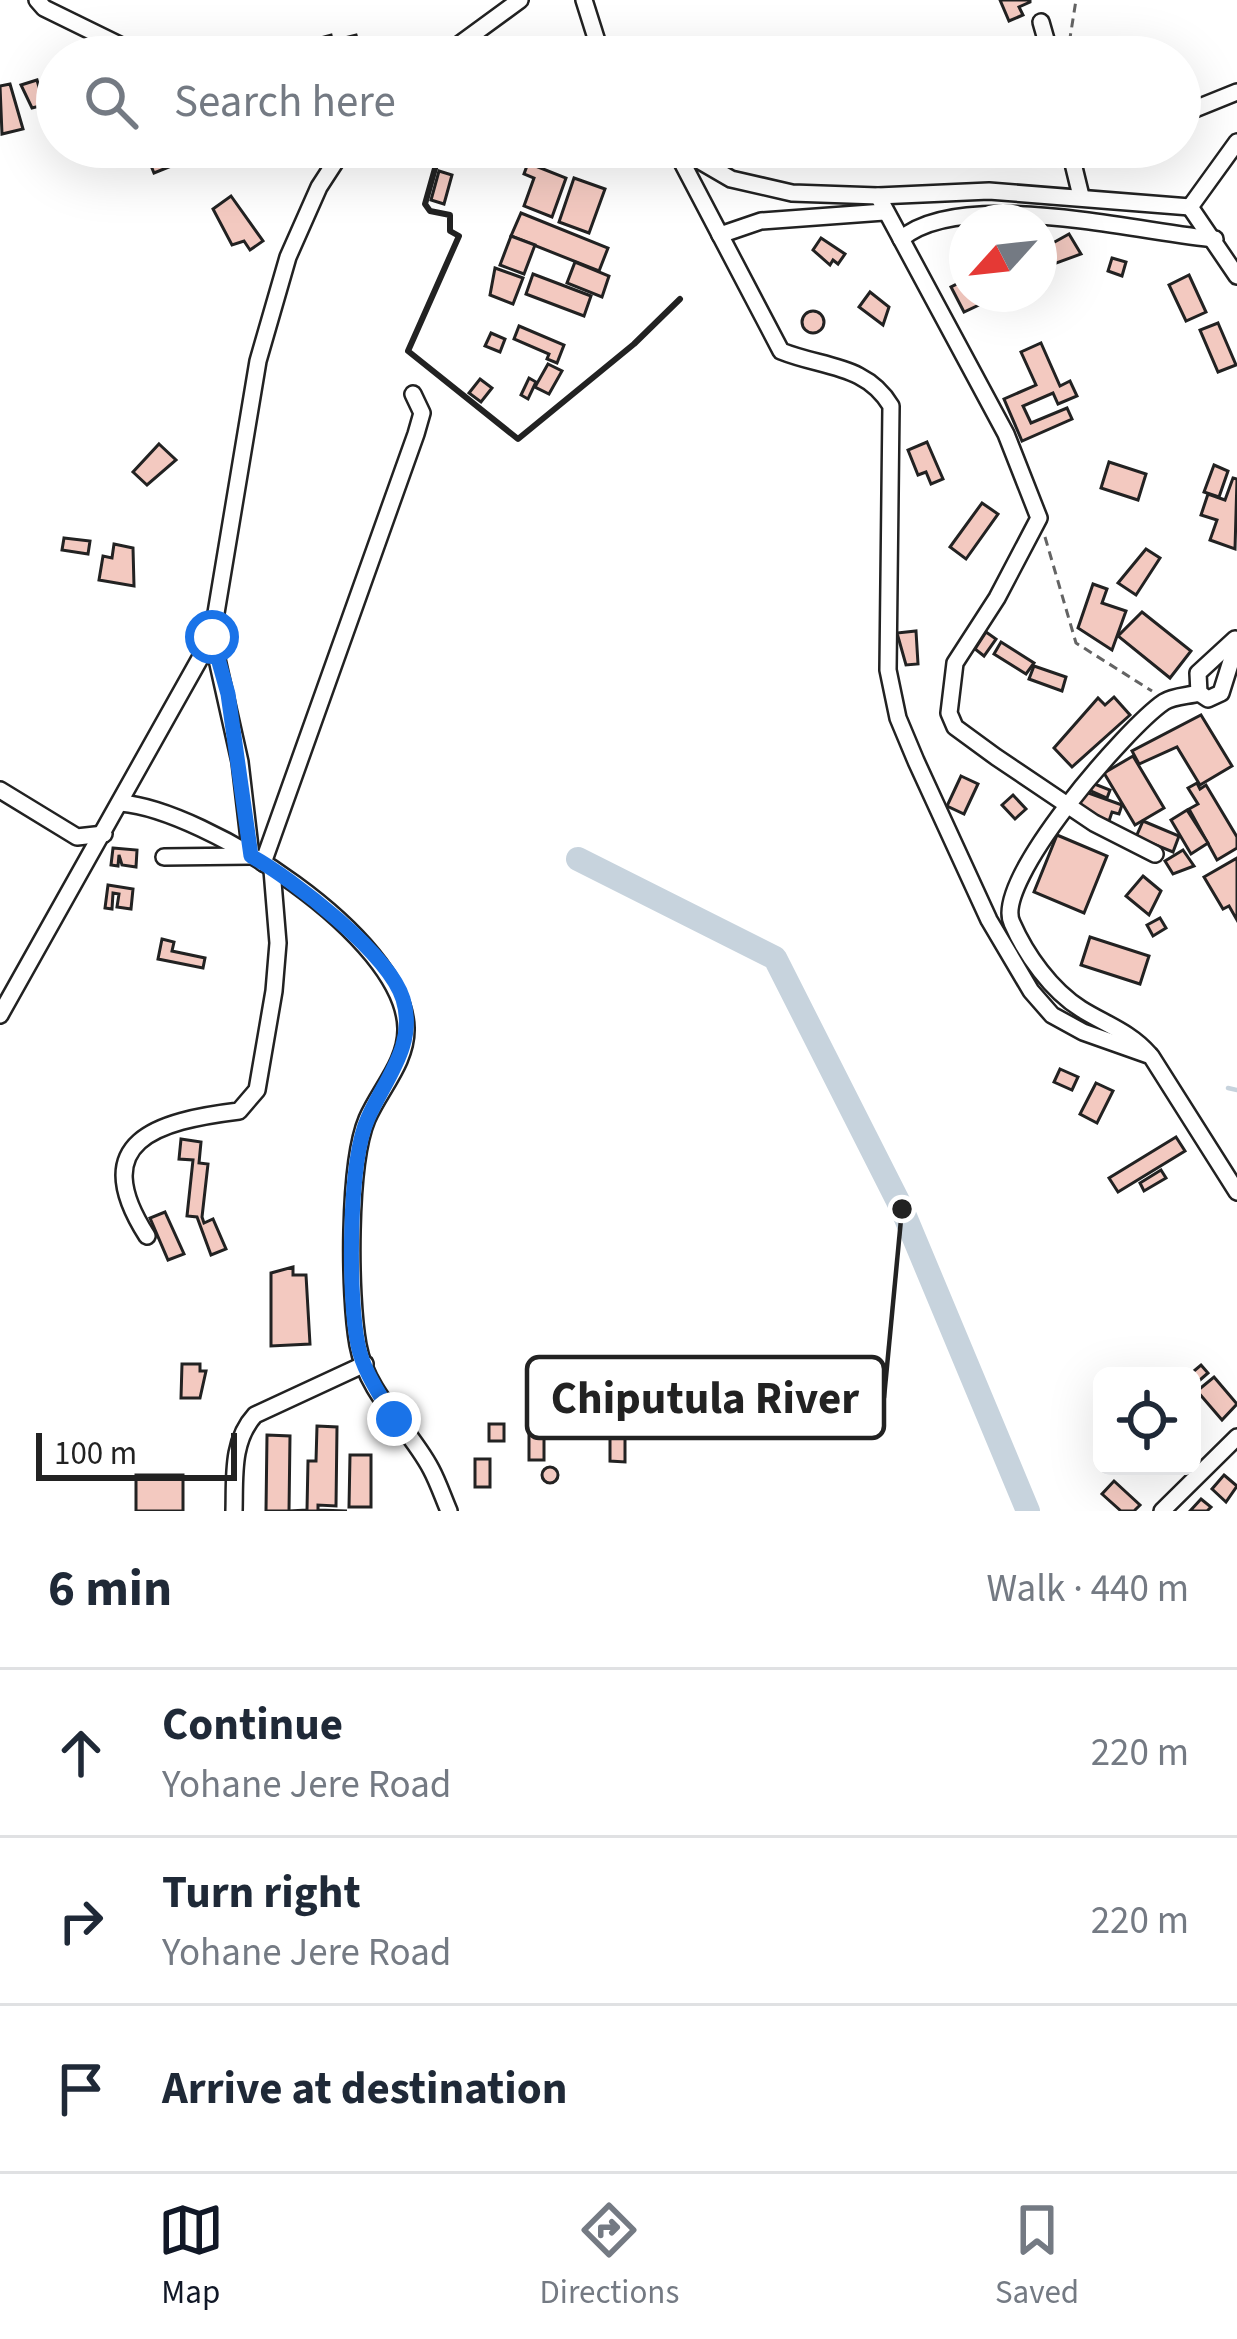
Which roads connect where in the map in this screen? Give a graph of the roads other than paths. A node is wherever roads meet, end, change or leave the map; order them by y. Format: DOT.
graph roads {
  1 [pos="38,0"];
  2 [pos="520,0"];
  3 [pos="584,0"];
  4 [pos="1041,22"];
  5 [pos="101,36"];
  6 [pos="471,36"];
  7 [pos="595,36"];
  8 [pos="1045,36"];
  9 [pos="1237,92"];
  10 [pos="1201,107"];
  11 [pos="1237,142"];
  12 [pos="329,168"];
  13 [pos="686,168"];
  14 [pos="712,168"];
  15 [pos="1075,168"];
  16 [pos="1082,196"];
  17 [pos="881,204"];
  18 [pos="1190,207"];
  19 [pos="720,235"];
  20 [pos="1215,238"];
  21 [pos="901,239"];
  22 [pos="1237,276"];
  23 [pos="413,394"];
  24 [pos="212,637"];
  25 [pos="1237,639"];
  26 [pos="0,790"];
  27 [pos="121,803"];
  28 [pos="1067,805"];
  29 [pos="104,834"];
  30 [pos="1155,854"];
  31 [pos="164,857"];
  32 [pos="262,863"];
  33 [pos="0,1015"];
  34 [pos="1151,1056"];
  35 [pos="1237,1192"];
  36 [pos="147,1236"];
  37 [pos="365,1364"];
  38 [pos="1237,1437"];
  39 [pos="234,1511"];
  40 [pos="449,1511"];
  41 [pos="1162,1511"];
  1 -- 5 [label="street"];
  2 -- 6 [label="street"];
  3 -- 7 [label="street"];
  4 -- 8 [label="street"];
  9 -- 10 [label="street"];
  11 -- 18 [label="street"];
  12 -- 24 [label="street"];
  13 -- 19 [label="street"];
  14 -- 17 [label="street"];
  15 -- 16 [label="street"];
  16 -- 17 [label="street"];
  16 -- 18 [label="street"];
  17 -- 19 [label="street"];
  17 -- 21 [label="street"];
  18 -- 20 [label="street"];
  19 -- 34 [label="street"];
  20 -- 21 [label="street"];
  20 -- 22 [label="street"];
  21 -- 28 [label="street"];
  23 -- 32 [label="street"];
  24 -- 27 [label="street"];
  24 -- 32 [label="street"];
  25 -- 28 [label="street"];
  26 -- 29 [label="street"];
  27 -- 29 [label="street"];
  27 -- 32 [label="street"];
  28 -- 30 [label="street"];
  28 -- 34 [label="street"];
  29 -- 33 [label="street"];
  31 -- 32 [label="street"];
  32 -- 36 [label="street"];
  32 -- 37 [label="street"];
  34 -- 35 [label="street"];
  37 -- 39 [label="street"];
  37 -- 40 [label="street"];
  38 -- 41 [label="street"];
}
